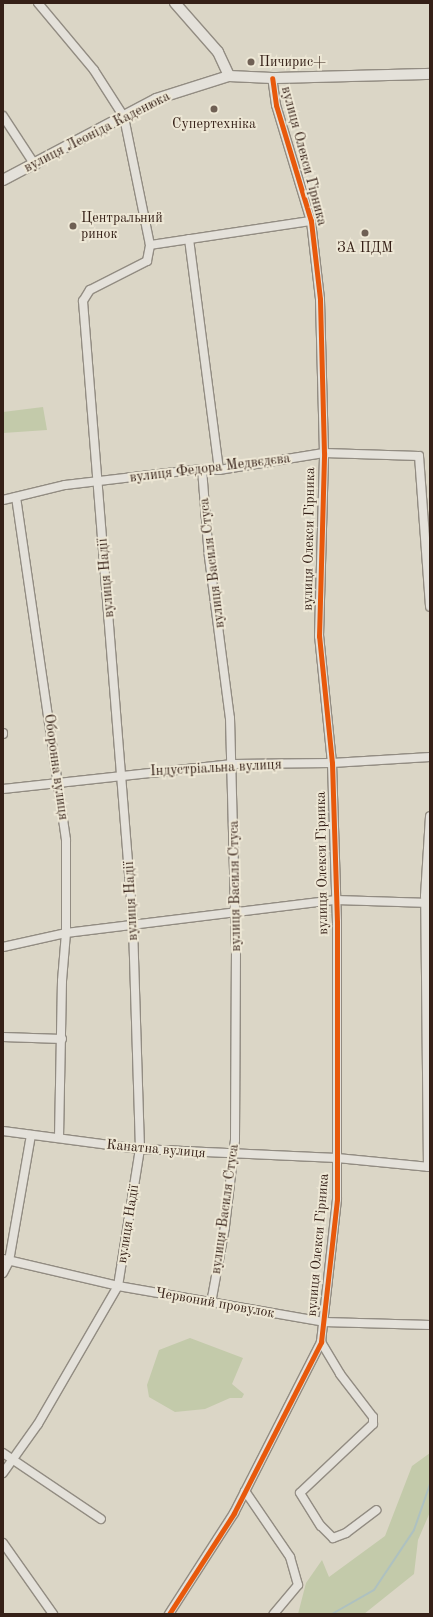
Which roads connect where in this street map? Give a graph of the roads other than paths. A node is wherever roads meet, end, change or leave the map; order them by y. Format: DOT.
graph roads {
  1 [pos="38,3"];
  2 [pos="175,3"];
  3 [pos="430,74"];
  4 [pos="229,76"];
  5 [pos="272,78"];
  6 [pos="3,116"];
  7 [pos="124,117"];
  8 [pos="34,165"];
  9 [pos="3,180"];
  10 [pos="311,221"];
  11 [pos="189,239"];
  12 [pos="150,245"];
  13 [pos="324,453"];
  14 [pos="202,469"];
  15 [pos="219,470"];
  16 [pos="99,482"];
  17 [pos="16,497"];
  18 [pos="3,500"];
  19 [pos="430,607"];
  20 [pos="430,757"];
  21 [pos="332,763"];
  22 [pos="233,764"];
  23 [pos="123,774"];
  24 [pos="58,784"];
  25 [pos="3,790"];
  26 [pos="430,816"];
  27 [pos="336,900"];
  28 [pos="429,903"];
  29 [pos="235,914"];
  30 [pos="133,924"];
  31 [pos="66,933"];
  32 [pos="3,947"];
  33 [pos="3,1036"];
  34 [pos="62,1039"];
  35 [pos="3,1131"];
  36 [pos="31,1135"];
  37 [pos="58,1138"];
  38 [pos="140,1149"];
  39 [pos="233,1155"];
  40 [pos="337,1158"];
  41 [pos="429,1167"];
  42 [pos="6,1260"];
  43 [pos="3,1273"];
  44 [pos="118,1286"];
  45 [pos="211,1303"];
  46 [pos="324,1322"];
  47 [pos="430,1325"];
  48 [pos="321,1342"];
  49 [pos="3,1454"];
  50 [pos="13,1460"];
  51 [pos="3,1473"];
  52 [pos="245,1491"];
  53 [pos="376,1510"];
  54 [pos="101,1519"];
  55 [pos="3,1543"];
  56 [pos="53,1614"];
  57 [pos="169,1614"];
  58 [pos="274,1614"];
  1 -- 7 [label="street"];
  2 -- 4 [label="street"];
  3 -- 5 [label="street, вулиця Леоніда Каденюка"];
  4 -- 5 [label="street, вулиця Леоніда Каденюка"];
  4 -- 7 [label="street, вулиця Леоніда Каденюка"];
  5 -- 10 [label="street, вулиця Олекси Гірника"];
  6 -- 8 [label="street"];
  7 -- 8 [label="street, вулиця Леоніда Каденюка"];
  7 -- 12 [label="street"];
  8 -- 9 [label="street, вулиця Леоніда Каденюка"];
  10 -- 11 [label="street"];
  10 -- 13 [label="street, вулиця Олекси Гірника"];
  11 -- 12 [label="street"];
  11 -- 15 [label="street"];
  12 -- 16 [label="street, вулиця Надії"];
  13 -- 15 [label="street, вулиця Федора Медвєдєва"];
  13 -- 19 [label="street, вулиця Федора Медвєдєва"];
  13 -- 21 [label="street, вулиця Олекси Гірника"];
  14 -- 15 [label="street, вулиця Федора Медвєдєва"];
  14 -- 16 [label="street, вулиця Федора Медвєдєва"];
  14 -- 22 [label="street, вулиця Василя Стуса"];
  16 -- 17 [label="street, вулиця Федора Медвєдєва"];
  16 -- 23 [label="street, вулиця Надії"];
  17 -- 18 [label="street, вулиця Федора Медвєдєва"];
  17 -- 24 [label="street, Оборонна вулиця"];
  20 -- 21 [label="street, Індустріальна вулиця"];
  21 -- 22 [label="street, Індустріальна вулиця"];
  21 -- 27 [label="street, вулиця Олекси Гірника"];
  22 -- 23 [label="street, Індустріальна вулиця"];
  22 -- 29 [label="street, вулиця Василя Стуса"];
  23 -- 24 [label="street, Індустріальна вулиця"];
  23 -- 30 [label="street, вулиця Надії"];
  24 -- 25 [label="street, Індустріальна вулиця"];
  24 -- 31 [label="street, Оборонна вулиця"];
  26 -- 28 [label="street"];
  27 -- 28 [label="street"];
  27 -- 29 [label="street"];
  27 -- 40 [label="street, вулиця Олекси Гірника"];
  28 -- 41 [label="street"];
  29 -- 30 [label="street"];
  29 -- 39 [label="street, вулиця Василя Стуса"];
  30 -- 31 [label="street"];
  30 -- 38 [label="street, вулиця Надії"];
  31 -- 32 [label="street"];
  31 -- 34 [label="street, Оборонна вулиця"];
  33 -- 34 [label="street"];
  34 -- 37 [label="street, Оборонна вулиця"];
  35 -- 36 [label="street, Канатна вулиця"];
  36 -- 37 [label="street, Канатна вулиця"];
  36 -- 42 [label="street"];
  37 -- 38 [label="street, Канатна вулиця"];
  38 -- 39 [label="street, Канатна вулиця"];
  38 -- 44 [label="street, вулиця Надії"];
  39 -- 40 [label="street, Канатна вулиця"];
  39 -- 45 [label="street, вулиця Василя Стуса"];
  40 -- 41 [label="street, Канатна вулиця"];
  40 -- 46 [label="street, вулиця Олекси Гірника"];
  42 -- 43 [label="street"];
  42 -- 44 [label="street, Червоний провулок"];
  44 -- 45 [label="street, Червоний провулок"];
  44 -- 50 [label="street, вулиця Надії"];
  45 -- 46 [label="street, Червоний провулок"];
  46 -- 47 [label="street, Червоний провулок"];
  46 -- 48 [label="street, вулиця Олекси Гірника"];
  48 -- 52 [label="street, вулиця Олекси Гірника"];
  48 -- 53 [label="street"];
  49 -- 50 [label="street"];
  50 -- 51 [label="street, вулиця Надії"];
  50 -- 54 [label="street"];
  52 -- 57 [label="street, вулиця Олекси Гірника"];
  52 -- 58 [label="street"];
  55 -- 56 [label="street"];
}
